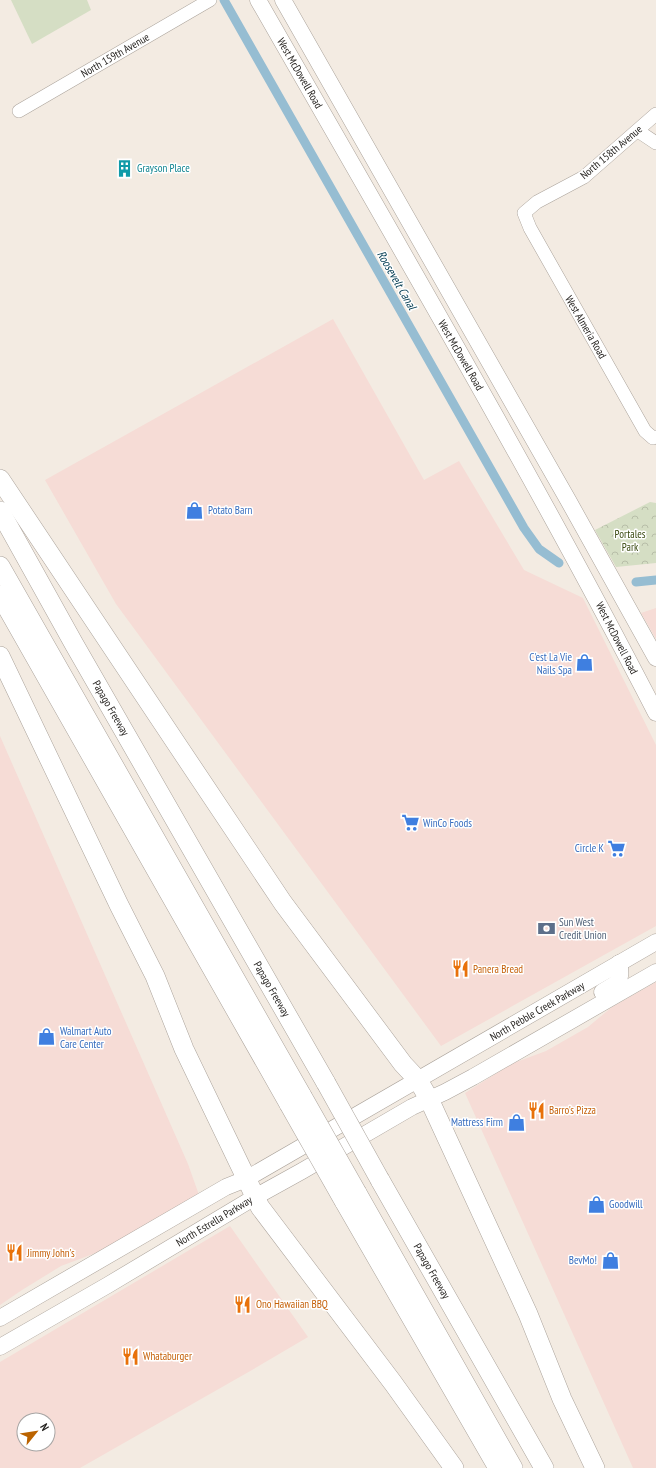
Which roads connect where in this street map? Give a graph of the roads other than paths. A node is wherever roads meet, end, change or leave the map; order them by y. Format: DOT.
graph roads {
  1 [pos="210,0"];
  2 [pos="258,0"];
  3 [pos="283,0"];
  4 [pos="19,111"];
  5 [pos="656,114"];
  6 [pos="638,131"];
  7 [pos="656,143"];
  8 [pos="524,213"];
  9 [pos="500,424"];
  10 [pos="654,438"];
  11 [pos="0,479"];
  12 [pos="568,500"];
  13 [pos="0,511"];
  14 [pos="0,566"];
  15 [pos="0,595"];
  16 [pos="0,656"];
  17 [pos="656,657"];
  18 [pos="633,670"];
  19 [pos="656,713"];
  20 [pos="656,942"];
  21 [pos="619,963"];
  22 [pos="656,972"];
  23 [pos="593,1008"];
  24 [pos="418,1080"];
  25 [pos="295,1100"];
  26 [pos="429,1100"];
  27 [pos="246,1179"];
  28 [pos="255,1197"];
  29 [pos="350,1197"];
  30 [pos="7,1314"];
  31 [pos="32,1328"];
  32 [pos="0,1347"];
  33 [pos="454,1468"];
  34 [pos="498,1468"];
  35 [pos="513,1468"];
  36 [pos="544,1468"];
  37 [pos="595,1468"];
  1 -- 4 [label="street, North 159th Avenue"];
  2 -- 9 [label="main road, West McDowell Road"];
  3 -- 12 [label="main road, West McDowell Road"];
  5 -- 6 [label="street, North 158th Avenue"];
  6 -- 7 [label="street"];
  6 -- 8 [label="street, North 158th Avenue"];
  8 -- 10 [label="street, West Almeria Road"];
  9 -- 12 [label="main road"];
  9 -- 18 [label="main road, West McDowell Road"];
  11 -- 24 [label="highway"];
  12 -- 17 [label="main road, West McDowell Road"];
  13 -- 36 [label="highway, Papago Freeway, bridge"];
  14 -- 25 [label="highway"];
  15 -- 25 [label="highway"];
  16 -- 27 [label="highway"];
  17 -- 18 [label="main road"];
  18 -- 19 [label="main road, West McDowell Road"];
  20 -- 21 [label="main road, North Pebble Creek Parkway"];
  21 -- 23 [label="main road"];
  21 -- 24 [label="main road, North Pebble Creek Parkway"];
  22 -- 23 [label="main road"];
  23 -- 26 [label="main road"];
  24 -- 26 [label="highway"];
  24 -- 27 [label="main road, North Estrella Parkway"];
  25 -- 29 [label="highway, bridge"];
  26 -- 28 [label="main road, North Estrella Parkway"];
  26 -- 37 [label="highway"];
  27 -- 28 [label="highway"];
  27 -- 30 [label="main road, North Estrella Parkway"];
  28 -- 31 [label="main road, North Estrella Parkway"];
  28 -- 33 [label="highway"];
  29 -- 34 [label="highway"];
  29 -- 35 [label="highway"];
  30 -- 31 [label="main road"];
  31 -- 32 [label="main road, North Estrella Parkway"];
}
